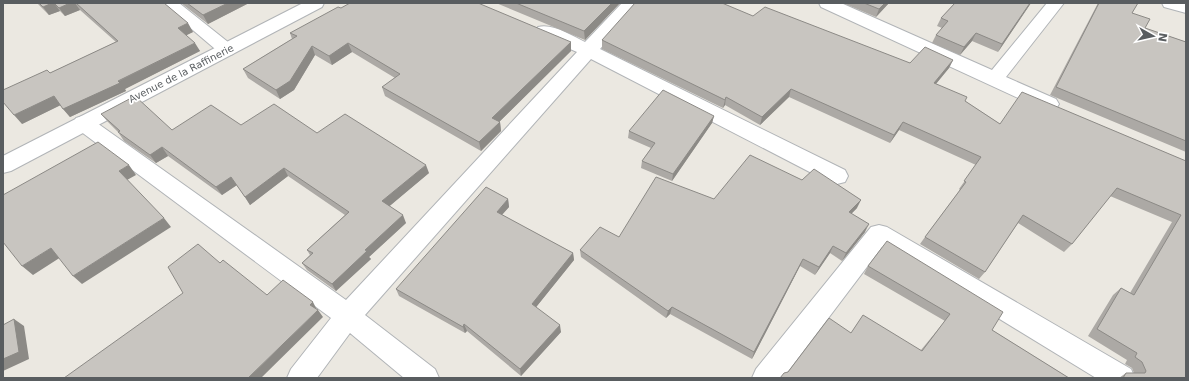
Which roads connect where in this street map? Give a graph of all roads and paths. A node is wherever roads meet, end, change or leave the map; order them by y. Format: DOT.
graph roads {
  1 [pos="169,3"];
  2 [pos="316,3"];
  3 [pos="631,3"];
  4 [pos="826,3"];
  5 [pos="1056,3"];
  6 [pos="1170,3"];
  7 [pos="1186,8"];
  8 [pos="530,25"];
  9 [pos="227,50"];
  10 [pos="588,50"];
  11 [pos="994,80"];
  12 [pos="1065,111"];
  13 [pos="83,123"];
  14 [pos="3,165"];
  15 [pos="837,176"];
  16 [pos="348,316"];
  17 [pos="301,378"];
  18 [pos="425,378"];
  19 [pos="766,378"];
  20 [pos="1121,378"];
  1 -- 9 [label="street"];
  2 -- 9 [label="street, Avenue de la Raffinerie"];
  3 -- 10 [label="street"];
  4 -- 11 [label="street"];
  5 -- 11 [label="street"];
  6 -- 7 [label="street"];
  8 -- 10 [label="street"];
  9 -- 13 [label="street, Avenue de la Raffinerie"];
  10 -- 15 [label="street"];
  10 -- 16 [label="street"];
  11 -- 12 [label="street"];
  13 -- 14 [label="street, Avenue de la Raffinerie"];
  13 -- 16 [label="street"];
  16 -- 17 [label="street"];
  16 -- 18 [label="street"];
  19 -- 20 [label="street"];
}
